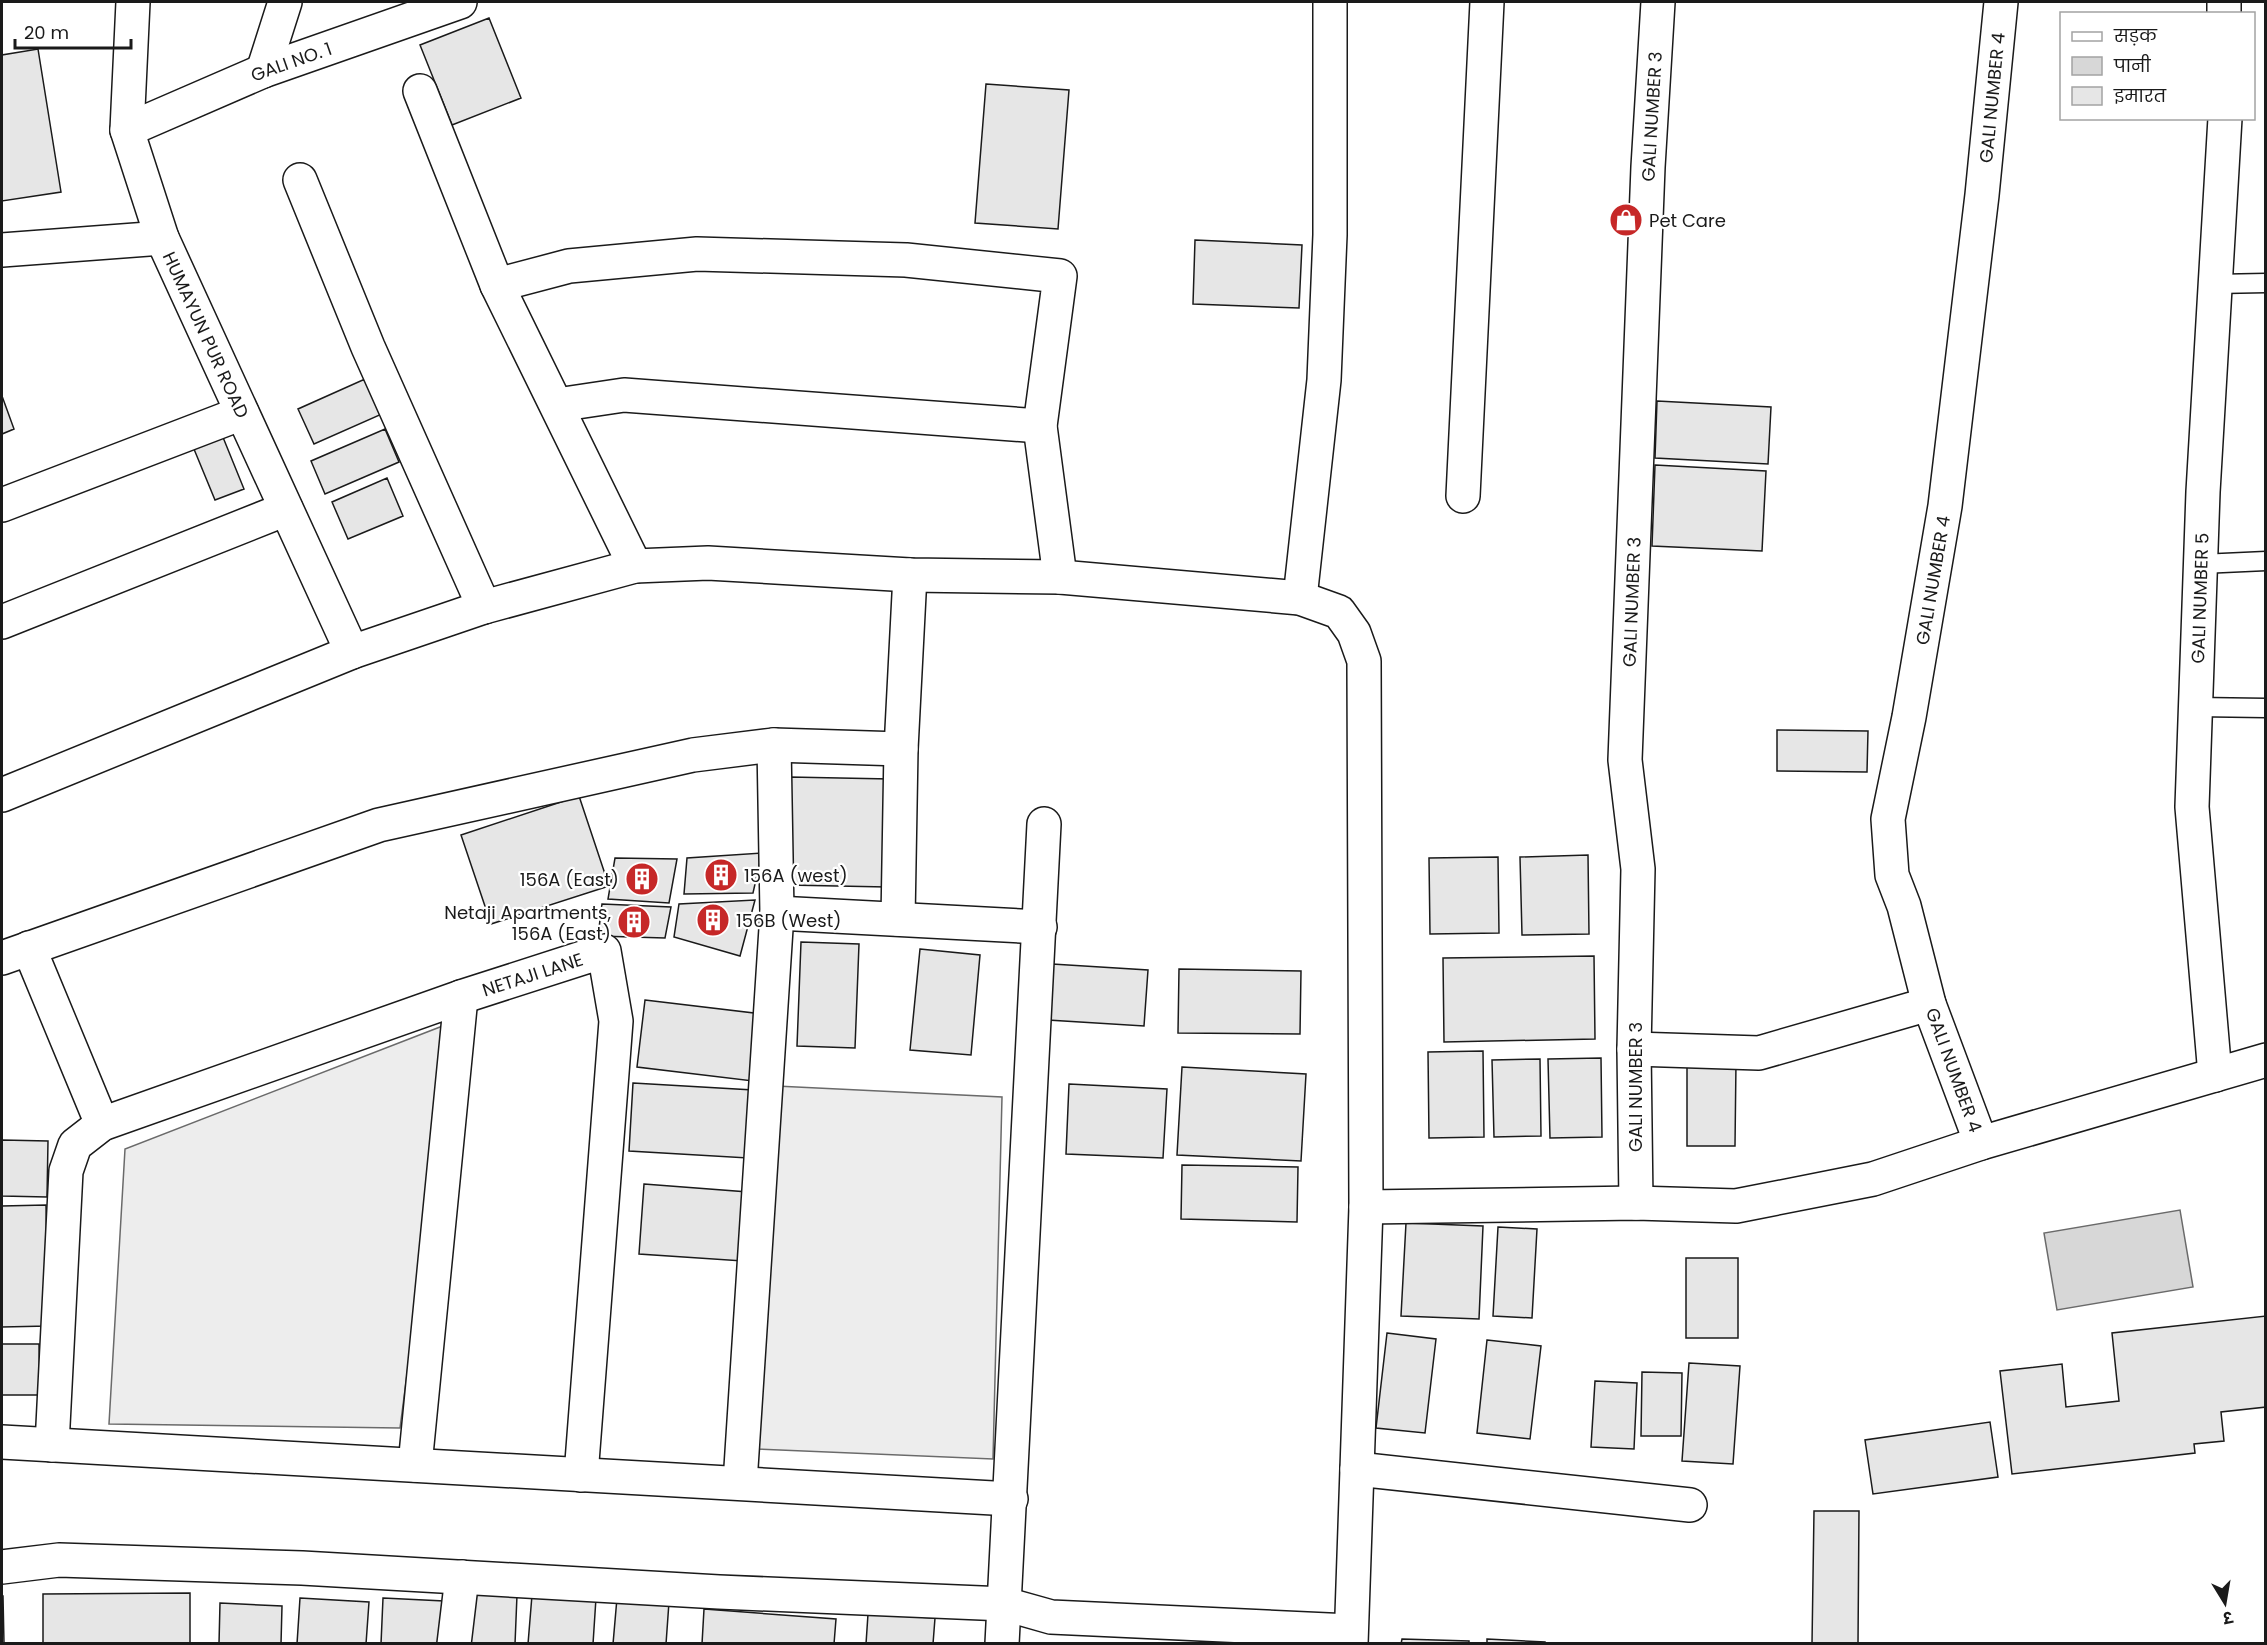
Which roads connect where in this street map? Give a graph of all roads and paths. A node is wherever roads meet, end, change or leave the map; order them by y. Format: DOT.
graph roads {
  1 [pos="133,2"];
  2 [pos="285,2"];
  3 [pos="460,2"];
  4 [pos="1330,2"];
  5 [pos="1487,2"];
  6 [pos="1658,2"];
  7 [pos="2001,2"];
  8 [pos="263,71"];
  9 [pos="420,91"];
  10 [pos="2225,120"];
  11 [pos="127,130"];
  12 [pos="300,180"];
  13 [pos="162,238"];
  14 [pos="2,250"];
  15 [pos="2265,283"];
  16 [pos="2215,284"];
  17 [pos="497,285"];
  18 [pos="556,405"];
  19 [pos="242,413"];
  20 [pos="1040,426"];
  21 [pos="1463,496"];
  22 [pos="2,505"];
  23 [pos="286,509"];
  24 [pos="2265,561"];
  25 [pos="2201,564"];
  26 [pos="635,566"];
  27 [pos="910,575"];
  28 [pos="1060,577"];
  29 [pos="1300,598"];
  30 [pos="484,607"];
  31 [pos="2,622"];
  32 [pos="352,652"];
  33 [pos="2196,706"];
  34 [pos="2265,708"];
  35 [pos="774,745"];
  36 [pos="901,749"];
  37 [pos="2,795"];
  38 [pos="1044,824"];
  39 [pos="777,913"];
  40 [pos="898,919"];
  41 [pos="1040,927"];
  42 [pos="15,953"];
  43 [pos="461,997"];
  44 [pos="1929,1004"];
  45 [pos="1634,1048"];
  46 [pos="2265,1060"];
  47 [pos="2215,1075"];
  48 [pos="102,1124"];
  49 [pos="1981,1143"];
  50 [pos="1636,1203"];
  51 [pos="1366,1207"];
  52 [pos="2,1442"];
  53 [pos="52,1444"];
  54 [pos="415,1465"];
  55 [pos="1357,1469"];
  56 [pos="581,1474"];
  57 [pos="740,1483"];
  58 [pos="1011,1499"];
  59 [pos="1690,1505"];
  60 [pos="2,1567"];
  61 [pos="462,1577"];
  62 [pos="1005,1604"];
  63 [pos="1351,1637"];
  64 [pos="454,1644"];
  65 [pos="1002,1644"];
  1 -- 11 [label="street, HUMAYUN PUR ROAD"];
  2 -- 8 [label="street"];
  3 -- 8 [label="street, GALI NO. 1"];
  4 -- 29 [label="street"];
  5 -- 21 [label="street"];
  6 -- 45 [label="street, GALI NUMBER 3"];
  7 -- 44 [label="street, GALI NUMBER 4"];
  8 -- 11 [label="street, GALI NO. 1"];
  9 -- 17 [label="street"];
  10 -- 16 [label="street, GALI NUMBER 5"];
  11 -- 13 [label="street, HUMAYUN PUR ROAD"];
  12 -- 30 [label="street"];
  13 -- 14 [label="street"];
  13 -- 19 [label="street, HUMAYUN PUR ROAD"];
  15 -- 16 [label="lane"];
  16 -- 25 [label="street, GALI NUMBER 5"];
  17 -- 18 [label="street"];
  17 -- 20 [label="street"];
  18 -- 20 [label="street"];
  18 -- 26 [label="street"];
  19 -- 22 [label="street"];
  19 -- 23 [label="street, HUMAYUN PUR ROAD"];
  20 -- 28 [label="street"];
  23 -- 31 [label="street"];
  23 -- 32 [label="street, HUMAYUN PUR ROAD"];
  24 -- 25 [label="lane"];
  25 -- 33 [label="street, GALI NUMBER 5"];
  26 -- 27 [label="street"];
  26 -- 30 [label="street"];
  27 -- 28 [label="street"];
  27 -- 36 [label="street"];
  28 -- 29 [label="street"];
  29 -- 51 [label="street"];
  30 -- 32 [label="street"];
  32 -- 37 [label="street"];
  33 -- 34 [label="lane"];
  33 -- 47 [label="street, GALI NUMBER 5"];
  35 -- 36 [label="street"];
  35 -- 39 [label="street"];
  35 -- 42 [label="street"];
  36 -- 40 [label="street"];
  38 -- 41 [label="street"];
  39 -- 40 [label="street"];
  39 -- 57 [label="street"];
  40 -- 41 [label="street"];
  41 -- 58 [label="street"];
  42 -- 48 [label="street"];
  43 -- 48 [label="street, NETAJI LANE"];
  43 -- 54 [label="street"];
  43 -- 56 [label="street, NETAJI LANE"];
  44 -- 45 [label="street"];
  44 -- 49 [label="street, GALI NUMBER 4"];
  45 -- 50 [label="street, GALI NUMBER 3"];
  46 -- 47 [label="street"];
  47 -- 49 [label="street"];
  48 -- 53 [label="street, NETAJI LANE"];
  49 -- 50 [label="street"];
  50 -- 51 [label="street"];
  51 -- 55 [label="street"];
  52 -- 53 [label="street"];
  53 -- 54 [label="street"];
  54 -- 56 [label="street"];
  55 -- 59 [label="street"];
  55 -- 63 [label="street"];
  56 -- 57 [label="street"];
  57 -- 58 [label="street"];
  58 -- 62 [label="street"];
  60 -- 61 [label="street"];
  61 -- 62 [label="street"];
  61 -- 64 [label="street"];
  62 -- 63 [label="street"];
  62 -- 65 [label="street"];
}
